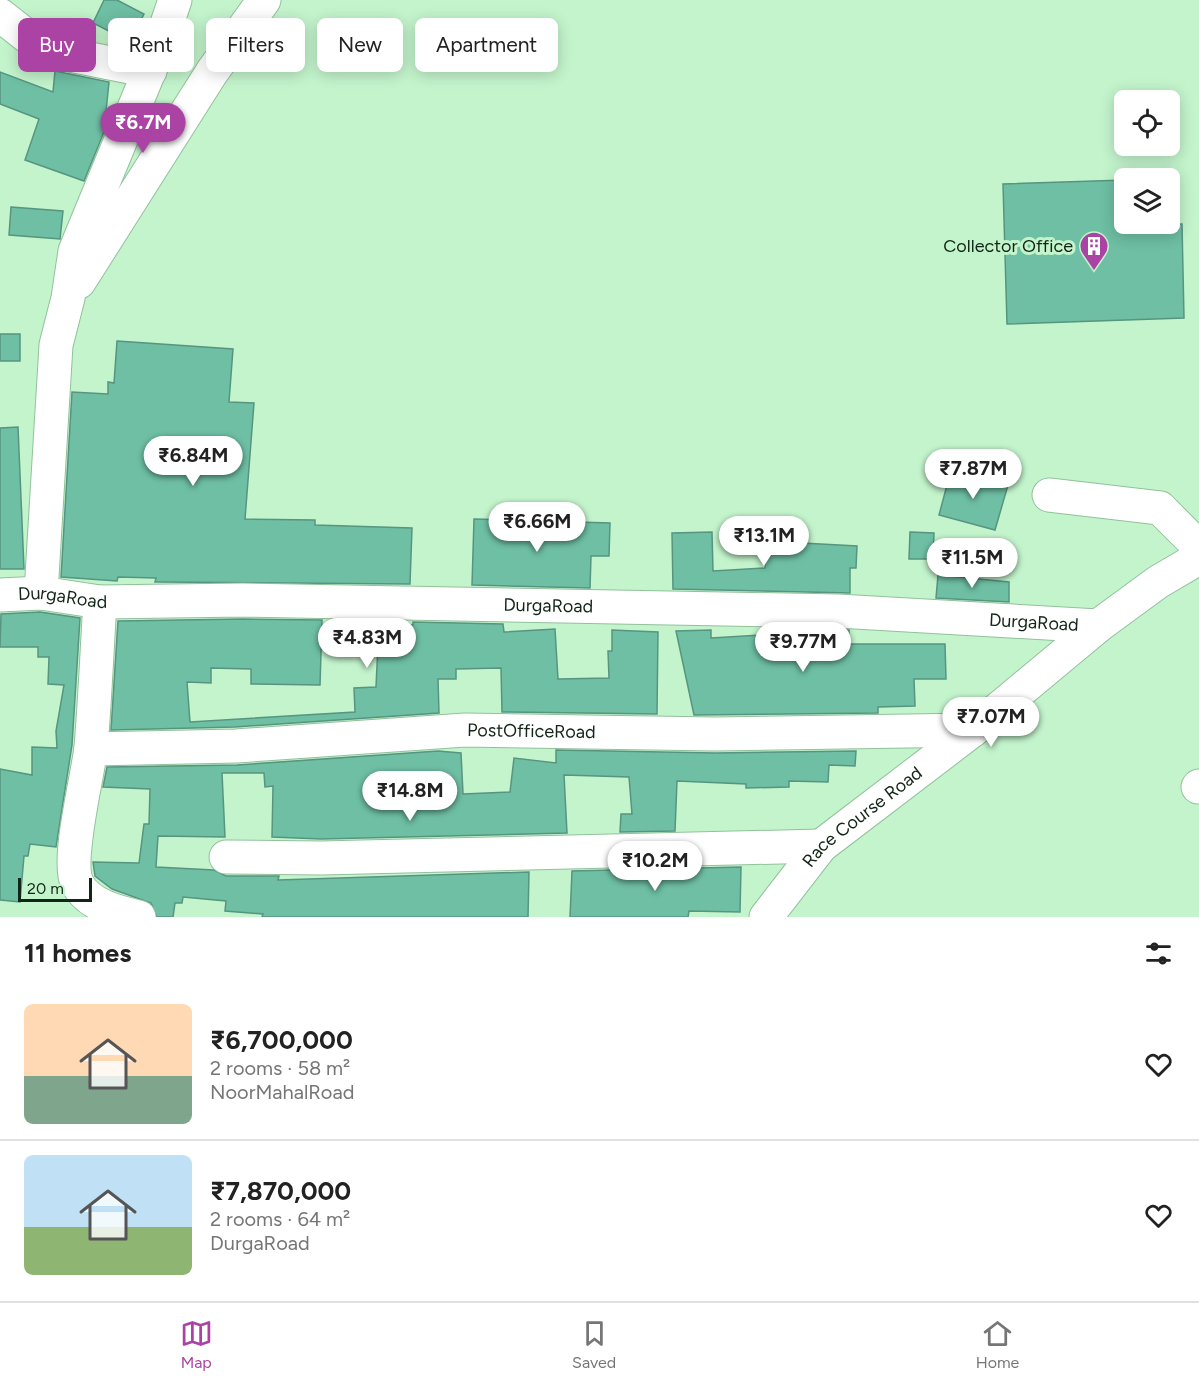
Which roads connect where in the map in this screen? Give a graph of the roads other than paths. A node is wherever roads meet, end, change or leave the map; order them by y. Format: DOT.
graph roads {
  1 [pos="175,0"];
  2 [pos="264,0"];
  3 [pos="0,15"];
  4 [pos="169,18"];
  5 [pos="108,63"];
  6 [pos="150,72"];
  7 [pos="68,298"];
  8 [pos="1049,495"];
  9 [pos="1199,547"];
  10 [pos="1199,558"];
  11 [pos="41,593"];
  12 [pos="0,595"];
  13 [pos="100,602"];
  14 [pos="1098,626"];
  15 [pos="973,730"];
  16 [pos="91,749"];
  17 [pos="821,846"];
  18 [pos="226,857"];
  19 [pos="138,917"];
  20 [pos="766,917"];
  1 -- 4 [label="street"];
  2 -- 7 [label="street"];
  3 -- 5 [label="street"];
  6 -- 7 [label="street"];
  7 -- 11 [label="street"];
  8 -- 9 [label="street"];
  10 -- 14 [label="street, Race Course Road"];
  11 -- 12 [label="street, DurgaRoad"];
  11 -- 13 [label="street, DurgaRoad"];
  13 -- 14 [label="street, DurgaRoad"];
  13 -- 16 [label="street"];
  14 -- 15 [label="street, Race Course Road"];
  15 -- 16 [label="street, PostOfficeRoad"];
  15 -- 17 [label="street, Race Course Road"];
  16 -- 19 [label="street"];
  17 -- 18 [label="street"];
  17 -- 20 [label="street, Race Course Road"];
}
